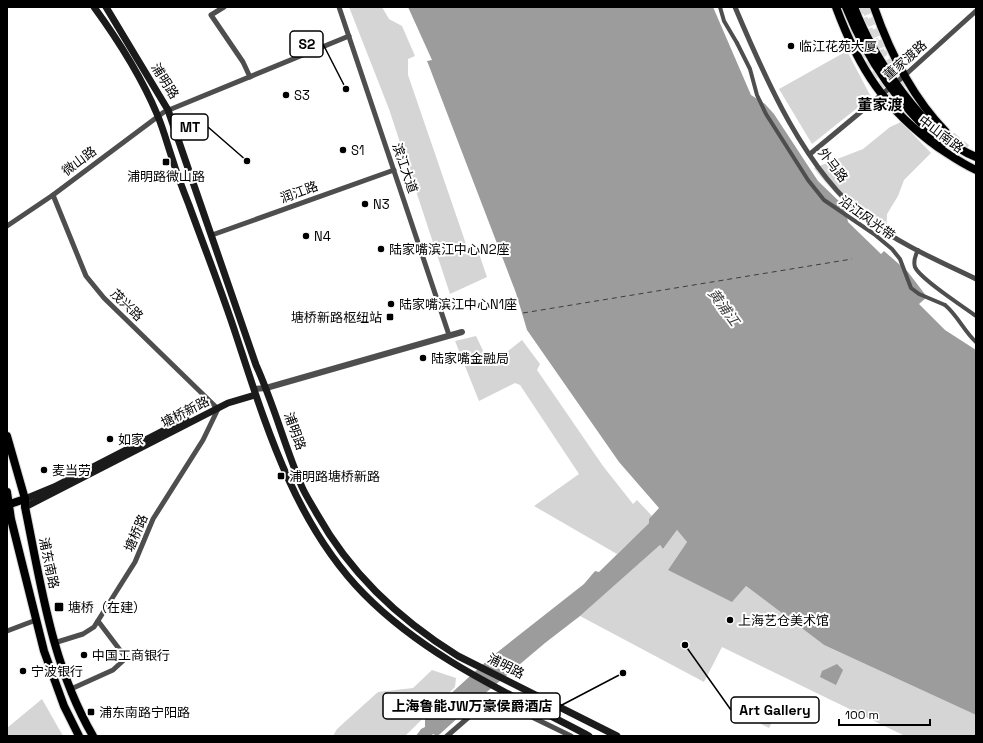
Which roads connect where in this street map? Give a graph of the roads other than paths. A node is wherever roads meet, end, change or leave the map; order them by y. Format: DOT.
graph roads {
  1 [pos="94,7"];
  2 [pos="106,7"];
  3 [pos="224,7"];
  4 [pos="339,7"];
  5 [pos="720,7"];
  6 [pos="735,7"];
  7 [pos="836,7"];
  8 [pos="846,7"];
  9 [pos="854,7"];
  10 [pos="874,7"];
  11 [pos="976,11"];
  12 [pos="349,36"];
  13 [pos="904,76"];
  14 [pos="250,77"];
  15 [pos="892,86"];
  16 [pos="881,95"];
  17 [pos="163,113"];
  18 [pos="810,154"];
  19 [pos="974,156"];
  20 [pos="976,169"];
  21 [pos="394,170"];
  22 [pos="52,195"];
  23 [pos="7,226"];
  24 [pos="212,235"];
  25 [pos="918,250"];
  26 [pos="976,279"];
  27 [pos="976,316"];
  28 [pos="462,332"];
  29 [pos="449,335"];
  30 [pos="976,342"];
  31 [pos="266,388"];
  32 [pos="254,392"];
  33 [pos="217,407"];
  34 [pos="7,436"];
  35 [pos="7,492"];
  36 [pos="25,503"];
  37 [pos="8,504"];
  38 [pos="9,519"];
  39 [pos="36,620"];
  40 [pos="98,621"];
  41 [pos="7,631"];
  42 [pos="54,643"];
  43 [pos="71,689"];
  44 [pos="79,736"];
  45 [pos="94,736"];
  46 [pos="447,736"];
  47 [pos="571,736"];
  48 [pos="589,736"];
  49 [pos="617,736"];
  1 -- 17 [label="main road, 浦明路"];
  2 -- 17 [label="main road, 浦明路"];
  3 -- 14 [label="street"];
  4 -- 12 [label="street, 滨江大道"];
  5 -- 30 [label="street, 沿江风光带, bridge"];
  6 -- 18 [label="street, 外马路"];
  7 -- 16 [label="main road, 中山南路"];
  8 -- 15 [label="main road, 中山南路"];
  9 -- 15 [label="main road, 中山南路"];
  10 -- 13 [label="main road, 中山南路"];
  11 -- 13 [label="street, 董家渡路"];
  12 -- 14 [label="street, 微山路"];
  12 -- 21 [label="street, 滨江大道"];
  13 -- 15 [label="street, 董家渡路"];
  13 -- 19 [label="main road, 中山南路"];
  14 -- 17 [label="street, 微山路"];
  15 -- 16 [label="street, 董家渡路"];
  15 -- 19 [label="main road, 中山南路"];
  15 -- 20 [label="main road, 中山南路"];
  16 -- 18 [label="street, 董家渡路"];
  16 -- 20 [label="main road, 中山南路"];
  17 -- 22 [label="street, 微山路"];
  17 -- 24 [label="main road, 浦明路"];
  17 -- 32 [label="main road, 浦明路"];
  18 -- 25 [label="street, 外马路"];
  21 -- 24 [label="street, 润江路"];
  21 -- 29 [label="street, 滨江大道"];
  22 -- 23 [label="street, 微山路"];
  22 -- 33 [label="street, 茂兴路"];
  24 -- 31 [label="main road, 浦明路"];
  25 -- 26 [label="street, 外马路"];
  25 -- 27 [label="street"];
  28 -- 29 [label="street, 塘桥新路"];
  29 -- 31 [label="street, 塘桥新路"];
  31 -- 32 [label="street, 塘桥新路"];
  31 -- 49 [label="main road, 浦明路"];
  32 -- 33 [label="main road, 塘桥新路"];
  32 -- 48 [label="main road, 浦明路"];
  33 -- 36 [label="main road, 塘桥新路"];
  33 -- 40 [label="street, 塘桥路"];
  34 -- 36 [label="main road, 浦东南路"];
  35 -- 37 [label="main road, 浦东南路"];
  36 -- 37 [label="main road, 塘桥新路"];
  36 -- 38 [label="main road, 塘桥新路"];
  36 -- 42 [label="main road, 浦东南路"];
  37 -- 38 [label="main road, 浦东南路"];
  38 -- 39 [label="main road, 浦东南路"];
  39 -- 41 [label="street"];
  39 -- 44 [label="main road, 浦东南路"];
  40 -- 42 [label="street, 塘桥路"];
  40 -- 43 [label="street"];
  42 -- 43 [label="main road, 浦东南路"];
  43 -- 45 [label="main road, 浦东南路"];
  46 -- 47 [label="street"];
}
